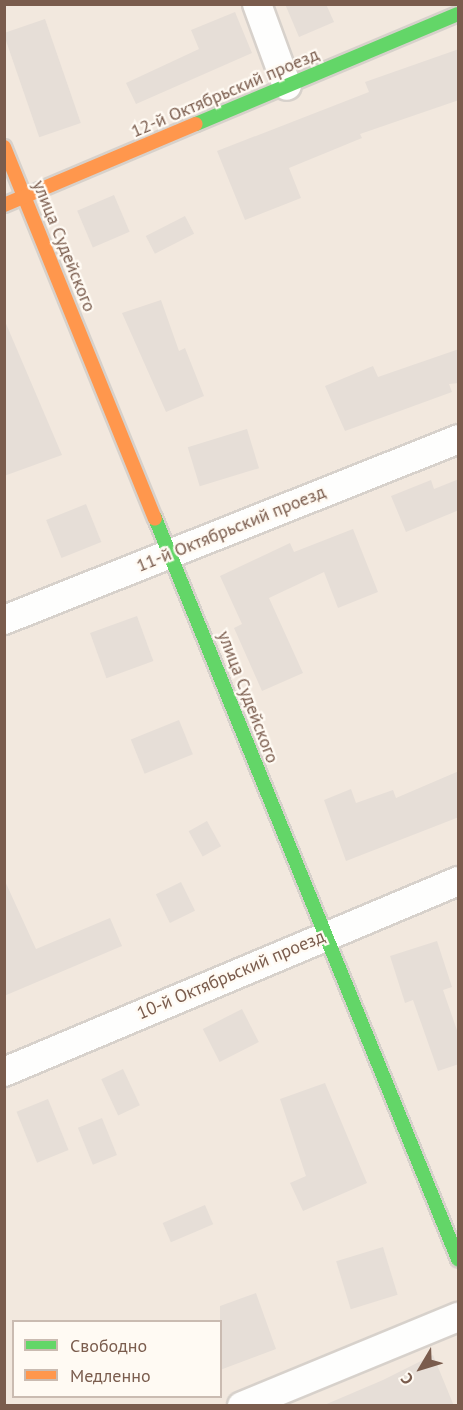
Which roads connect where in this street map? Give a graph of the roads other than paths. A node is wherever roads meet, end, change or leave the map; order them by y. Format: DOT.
graph roads {
  1 [pos="257,4"];
  2 [pos="459,14"];
  3 [pos="287,86"];
  4 [pos="4,147"];
  5 [pos="24,197"];
  6 [pos="4,205"];
  7 [pos="459,439"];
  8 [pos="171,551"];
  9 [pos="4,620"];
  10 [pos="459,881"];
  11 [pos="323,935"];
  12 [pos="4,1072"];
  13 [pos="459,1259"];
  14 [pos="459,1317"];
  15 [pos="243,1406"];
  1 -- 3 [label="street"];
  2 -- 3 [label="street, 12-й Октябрьский проезд"];
  3 -- 5 [label="street, 12-й Октябрьский проезд"];
  4 -- 5 [label="street, улица Судейского"];
  5 -- 6 [label="street, 12-й Октябрьский проезд"];
  5 -- 8 [label="street, улица Судейского"];
  7 -- 8 [label="street, 11-й Октябрьский проезд"];
  8 -- 9 [label="street, 11-й Октябрьский проезд"];
  8 -- 11 [label="street, улица Судейского"];
  10 -- 11 [label="street, 10-й Октябрьский проезд"];
  11 -- 12 [label="street, 10-й Октябрьский проезд"];
  11 -- 13 [label="street, улица Судейского"];
  14 -- 15 [label="street"];
}
